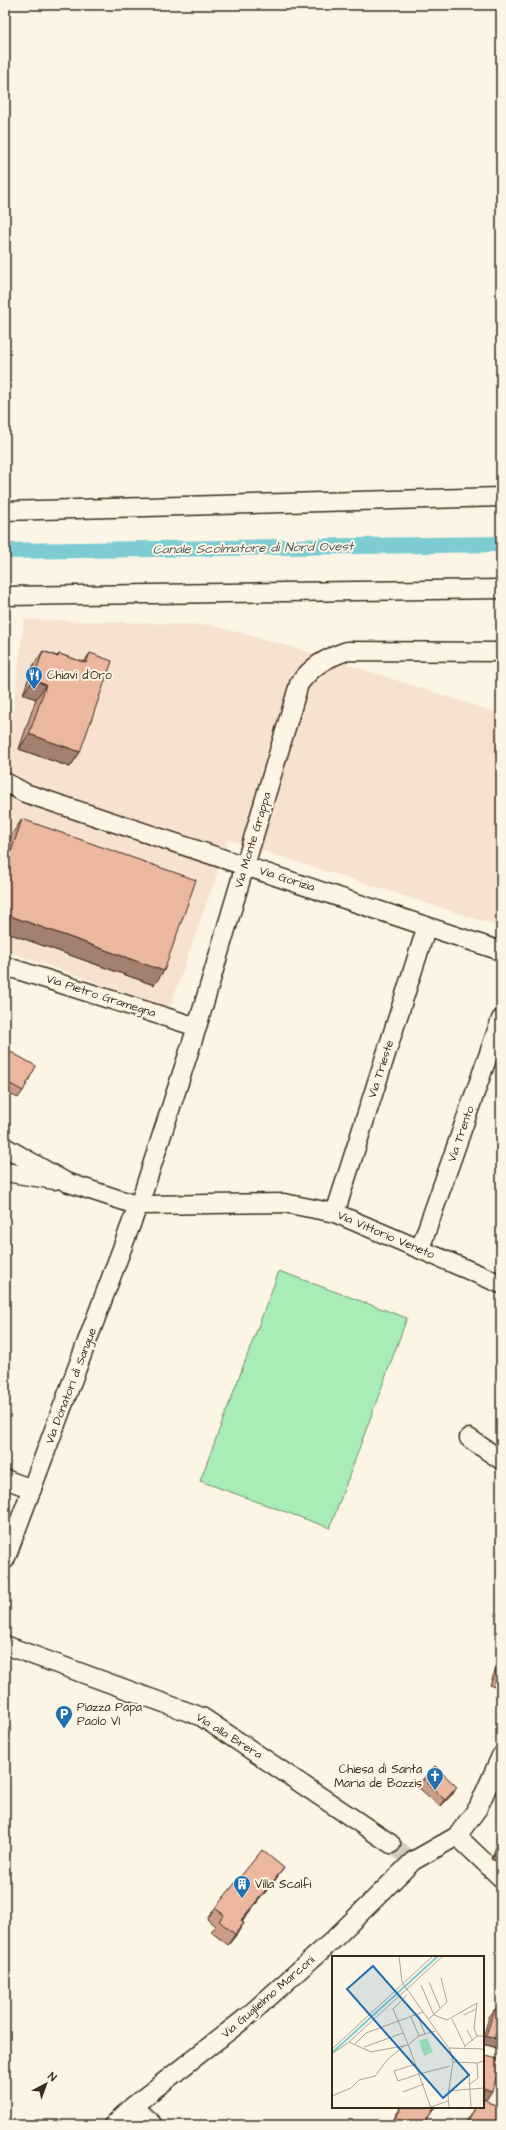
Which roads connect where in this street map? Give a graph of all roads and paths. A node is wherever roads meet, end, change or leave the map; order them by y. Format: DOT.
graph roads {
  1 [pos="501,498"];
  2 [pos="5,511"];
  3 [pos="501,589"];
  4 [pos="5,596"];
  5 [pos="501,652"];
  6 [pos="5,782"];
  7 [pos="245,865"];
  8 [pos="427,926"];
  9 [pos="501,951"];
  10 [pos="5,966"];
  11 [pos="501,1019"];
  12 [pos="197,1027"];
  13 [pos="5,1147"];
  14 [pos="5,1172"];
  15 [pos="66,1182"];
  16 [pos="139,1205"];
  17 [pos="335,1213"];
  18 [pos="420,1249"];
  19 [pos="501,1284"];
  20 [pos="469,1438"];
  21 [pos="501,1460"];
  22 [pos="5,1479"];
  23 [pos="32,1489"];
  24 [pos="5,1560"];
  25 [pos="5,1645"];
  26 [pos="501,1756"];
  27 [pos="457,1836"];
  28 [pos="391,1844"];
  29 [pos="501,1878"];
  30 [pos="134,2106"];
  31 [pos="113,2125"];
  32 [pos="152,2125"];
  1 -- 2 [label="street"];
  3 -- 4 [label="street"];
  5 -- 7 [label="street, Via Monte Grappa"];
  6 -- 7 [label="street, Via Gorizia"];
  7 -- 8 [label="street, Via Gorizia"];
  7 -- 12 [label="street, Via Monte Grappa"];
  8 -- 9 [label="street, Via Gorizia"];
  8 -- 17 [label="street, Via Trieste"];
  10 -- 12 [label="street, Via Pietro Gramegna"];
  11 -- 18 [label="street, Via Trento"];
  12 -- 16 [label="street, Via Monte Grappa"];
  13 -- 15 [label="street, Via Vittorio Veneto"];
  14 -- 15 [label="street"];
  15 -- 16 [label="street, Via Vittorio Veneto"];
  16 -- 17 [label="street, Via Vittorio Veneto"];
  16 -- 23 [label="street, Via Donatori di Sangue"];
  17 -- 18 [label="street, Via Vittorio Veneto"];
  18 -- 19 [label="street, Via Vittorio Veneto"];
  20 -- 21 [label="street"];
  22 -- 23 [label="street"];
  23 -- 24 [label="street, Via Donatori di Sangue"];
  25 -- 28 [label="street, Via alla Brera"];
  26 -- 27 [label="street"];
  27 -- 29 [label="street"];
  27 -- 30 [label="street, Via Guglielmo Marconi"];
  30 -- 31 [label="street, Via Guglielmo Marconi"];
  30 -- 32 [label="street"];
}
